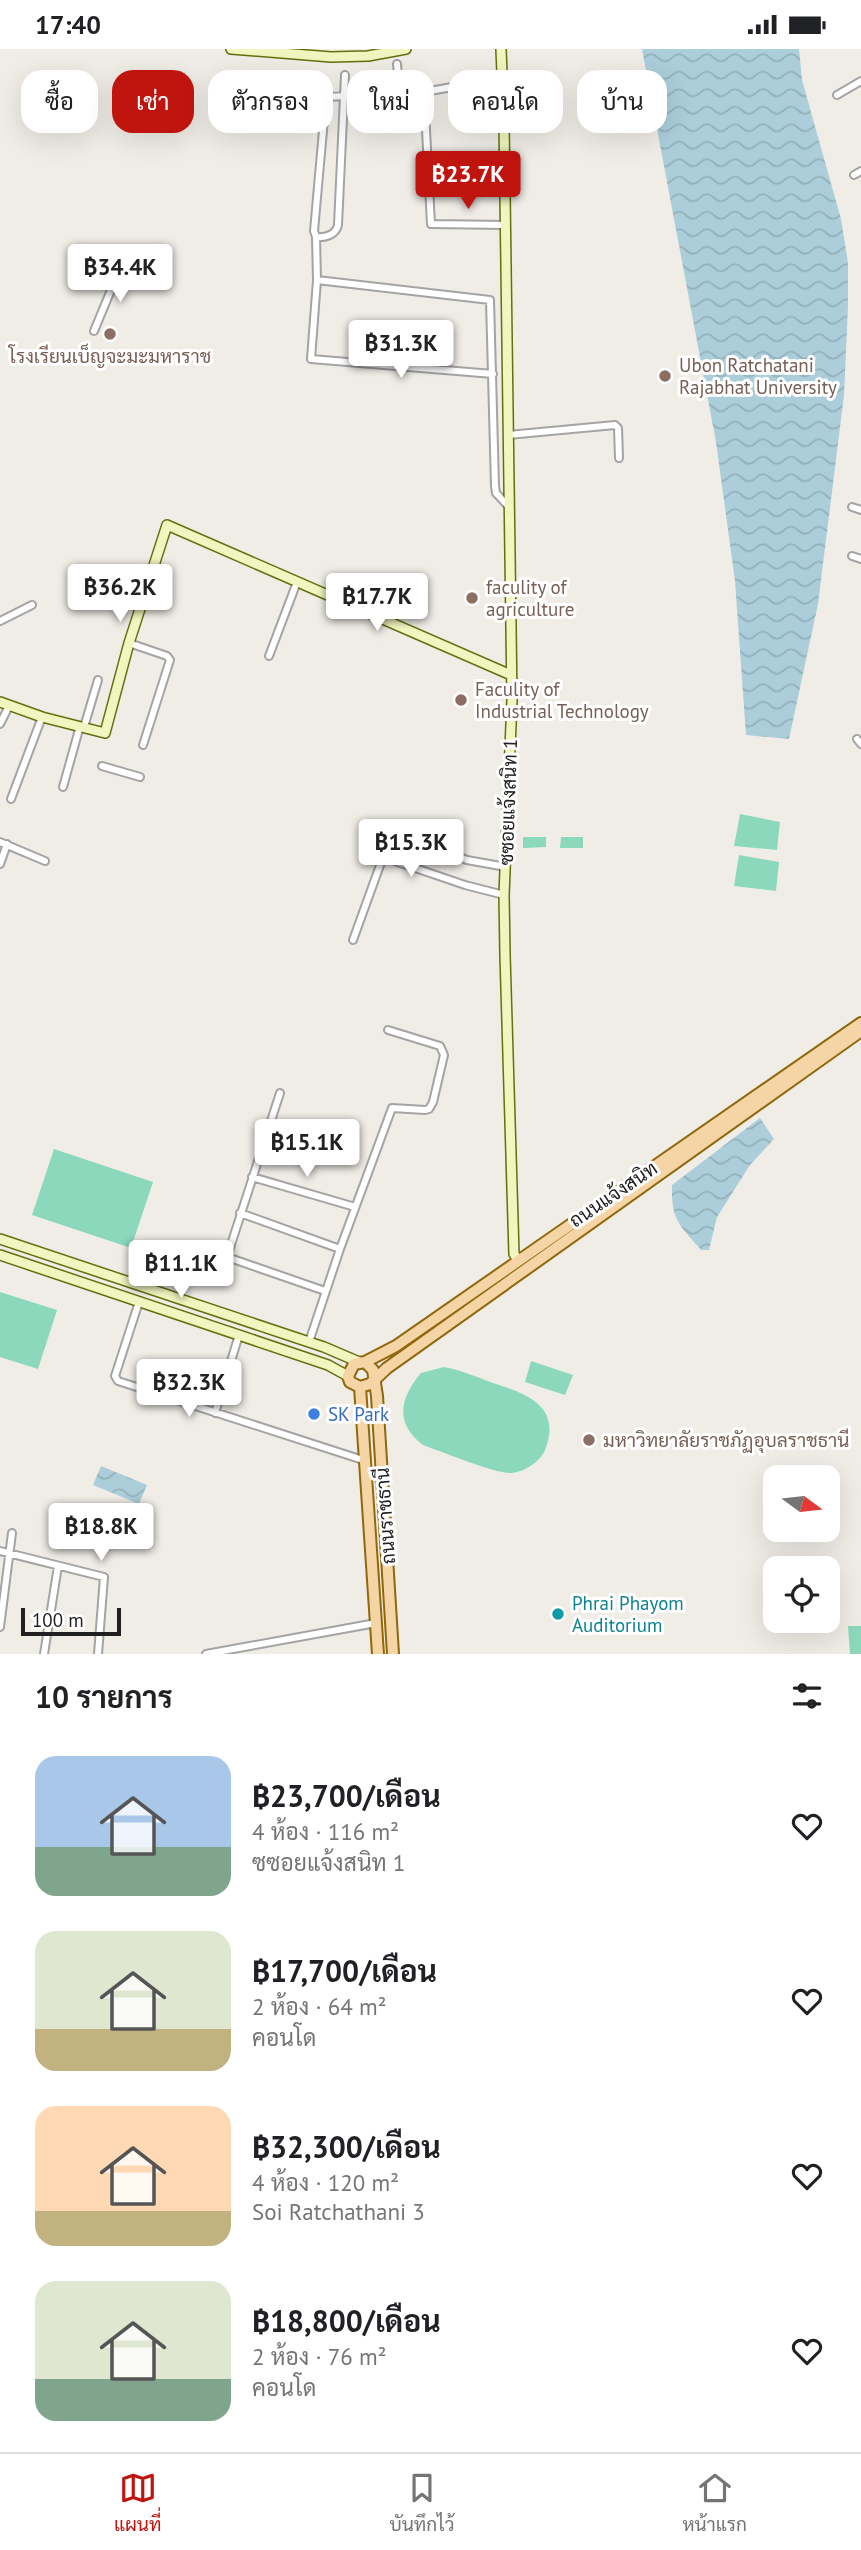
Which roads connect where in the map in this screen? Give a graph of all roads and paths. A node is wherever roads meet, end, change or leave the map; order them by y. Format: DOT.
graph roads {
  1 [pos="231,49"];
  2 [pos="406,49"];
  3 [pos="501,49"];
  4 [pos="288,51"];
  5 [pos="397,64"];
  6 [pos="398,70"];
  7 [pos="502,70"];
  8 [pos="345,75"];
  9 [pos="861,81"];
  10 [pos="837,95"];
  11 [pos="345,96"];
  12 [pos="426,133"];
  13 [pos="504,133"];
  14 [pos="861,171"];
  15 [pos="854,175"];
  16 [pos="475,185"];
  17 [pos="453,186"];
  18 [pos="504,186"];
  19 [pos="429,187"];
  20 [pos="505,225"];
  21 [pos="316,237"];
  22 [pos="121,267"];
  23 [pos="317,279"];
  24 [pos="94,331"];
  25 [pos="493,374"];
  26 [pos="508,435"];
  27 [pos="619,458"];
  28 [pos="852,507"];
  29 [pos="509,508"];
  30 [pos="861,510"];
  31 [pos="852,557"];
  32 [pos="861,559"];
  33 [pos="297,582"];
  34 [pos="32,605"];
  35 [pos="0,621"];
  36 [pos="129,643"];
  37 [pos="269,656"];
  38 [pos="511,675"];
  39 [pos="98,680"];
  40 [pos="4,704"];
  41 [pos="42,717"];
  42 [pos="0,724"];
  43 [pos="82,727"];
  44 [pos="143,745"];
  45 [pos="103,766"];
  46 [pos="140,777"];
  47 [pos="63,787"];
  48 [pos="10,799"];
  49 [pos="4,843"];
  50 [pos="432,846"];
  51 [pos="45,862"];
  52 [pos="0,864"];
  53 [pos="506,867"];
  54 [pos="505,895"];
  55 [pos="353,940"];
  56 [pos="861,1023"];
  57 [pos="388,1030"];
  58 [pos="861,1031"];
  59 [pos="280,1093"];
  60 [pos="252,1177"];
  61 [pos="355,1207"];
  62 [pos="240,1213"];
  63 [pos="0,1239"];
  64 [pos="340,1249"];
  65 [pos="0,1255"];
  66 [pos="518,1260"];
  67 [pos="325,1291"];
  68 [pos="174,1296"];
  69 [pos="139,1302"];
  70 [pos="169,1312"];
  71 [pos="239,1335"];
  72 [pos="309,1342"];
  73 [pos="362,1362"];
  74 [pos="348,1376"];
  75 [pos="374,1378"];
  76 [pos="360,1387"];
  77 [pos="215,1413"];
  78 [pos="367,1461"];
  79 [pos="381,1462"];
  80 [pos="12,1533"];
  81 [pos="0,1551"];
  82 [pos="10,1553"];
  83 [pos="58,1566"];
  84 [pos="376,1623"];
  85 [pos="0,1627"];
  86 [pos="257,1645"];
  87 [pos="44,1654"];
  88 [pos="98,1654"];
  89 [pos="206,1654"];
  90 [pos="258,1654"];
  91 [pos="377,1654"];
  92 [pos="393,1654"];
  1 -- 4 [label="street"];
  2 -- 4 [label="street"];
  3 -- 7 [label="street, ซซอยแจ้งสนิท 1"];
  5 -- 6 [label="street"];
  8 -- 11 [label="street"];
  9 -- 10 [label="street"];
  11 -- 21 [label="street"];
  11 -- 21 [label="street"];
  12 -- 19 [label="street"];
  13 -- 18 [label="street, ซซอยแจ้งสนิท 1"];
  14 -- 15 [label="street"];
  16 -- 18 [label="street"];
  17 -- 19 [label="street"];
  18 -- 20 [label="street, ซซอยแจ้งสนิท 1"];
  19 -- 20 [label="street"];
  20 -- 26 [label="street, ซซอยแจ้งสนิท 1"];
  21 -- 23 [label="street"];
  22 -- 24 [label="street"];
  23 -- 25 [label="street"];
  23 -- 25 [label="street"];
  25 -- 29 [label="street"];
  26 -- 27 [label="street"];
  26 -- 29 [label="street, ซซอยแจ้งสนิท 1"];
  28 -- 30 [label="street"];
  29 -- 38 [label="street, ซซอยแจ้งสนิท 1"];
  31 -- 32 [label="street"];
  33 -- 36 [label="street"];
  33 -- 37 [label="street"];
  33 -- 38 [label="street"];
  34 -- 35 [label="street"];
  36 -- 43 [label="street"];
  36 -- 44 [label="street"];
  38 -- 53 [label="street, ซซอยแจ้งสนิท 1"];
  39 -- 43 [label="street"];
  40 -- 41 [label="street"];
  40 -- 42 [label="street"];
  41 -- 43 [label="street"];
  41 -- 48 [label="street"];
  43 -- 47 [label="street"];
  45 -- 46 [label="street"];
  49 -- 51 [label="street"];
  49 -- 52 [label="street"];
  50 -- 53 [label="street"];
  53 -- 54 [label="street, ซซอยแจ้งสนิท 1"];
  54 -- 55 [label="street"];
  54 -- 66 [label="street, ซซอยแจ้งสนิท 1"];
  56 -- 66 [label="main road, ถนนแจ้งสนิท"];
  57 -- 61 [label="street"];
  58 -- 75 [label="main road, ถนนแจ้งสนิท"];
  59 -- 60 [label="street"];
  60 -- 61 [label="street"];
  60 -- 62 [label="street"];
  61 -- 64 [label="street"];
  62 -- 64 [label="street"];
  62 -- 67 [label="street"];
  63 -- 68 [label="street"];
  64 -- 67 [label="street"];
  65 -- 69 [label="street"];
  66 -- 73 [label="main road, ถนนแจ้งสนิท"];
  67 -- 72 [label="street"];
  68 -- 70 [label="street"];
  68 -- 72 [label="street"];
  69 -- 70 [label="street"];
  69 -- 77 [label="street"];
  70 -- 71 [label="street"];
  71 -- 74 [label="street"];
  71 -- 77 [label="street"];
  72 -- 73 [label="street"];
  73 -- 74 [label="main road"];
  73 -- 75 [label="main road"];
  74 -- 76 [label="main road"];
  75 -- 76 [label="main road"];
  75 -- 79 [label="main road, ถนนราชธานี"];
  76 -- 78 [label="main road, ถนนราชธานี"];
  77 -- 78 [label="street"];
  78 -- 79 [label="main road"];
  78 -- 84 [label="main road, ถนนราชธานี"];
  79 -- 92 [label="main road, ถนนราชธานี"];
  80 -- 82 [label="street"];
  81 -- 82 [label="street"];
  82 -- 83 [label="street"];
  82 -- 85 [label="street"];
  83 -- 87 [label="street"];
  83 -- 88 [label="street"];
  84 -- 86 [label="street"];
  84 -- 91 [label="main road, ถนนราชธานี"];
  86 -- 89 [label="street"];
  86 -- 90 [label="street"];
}
